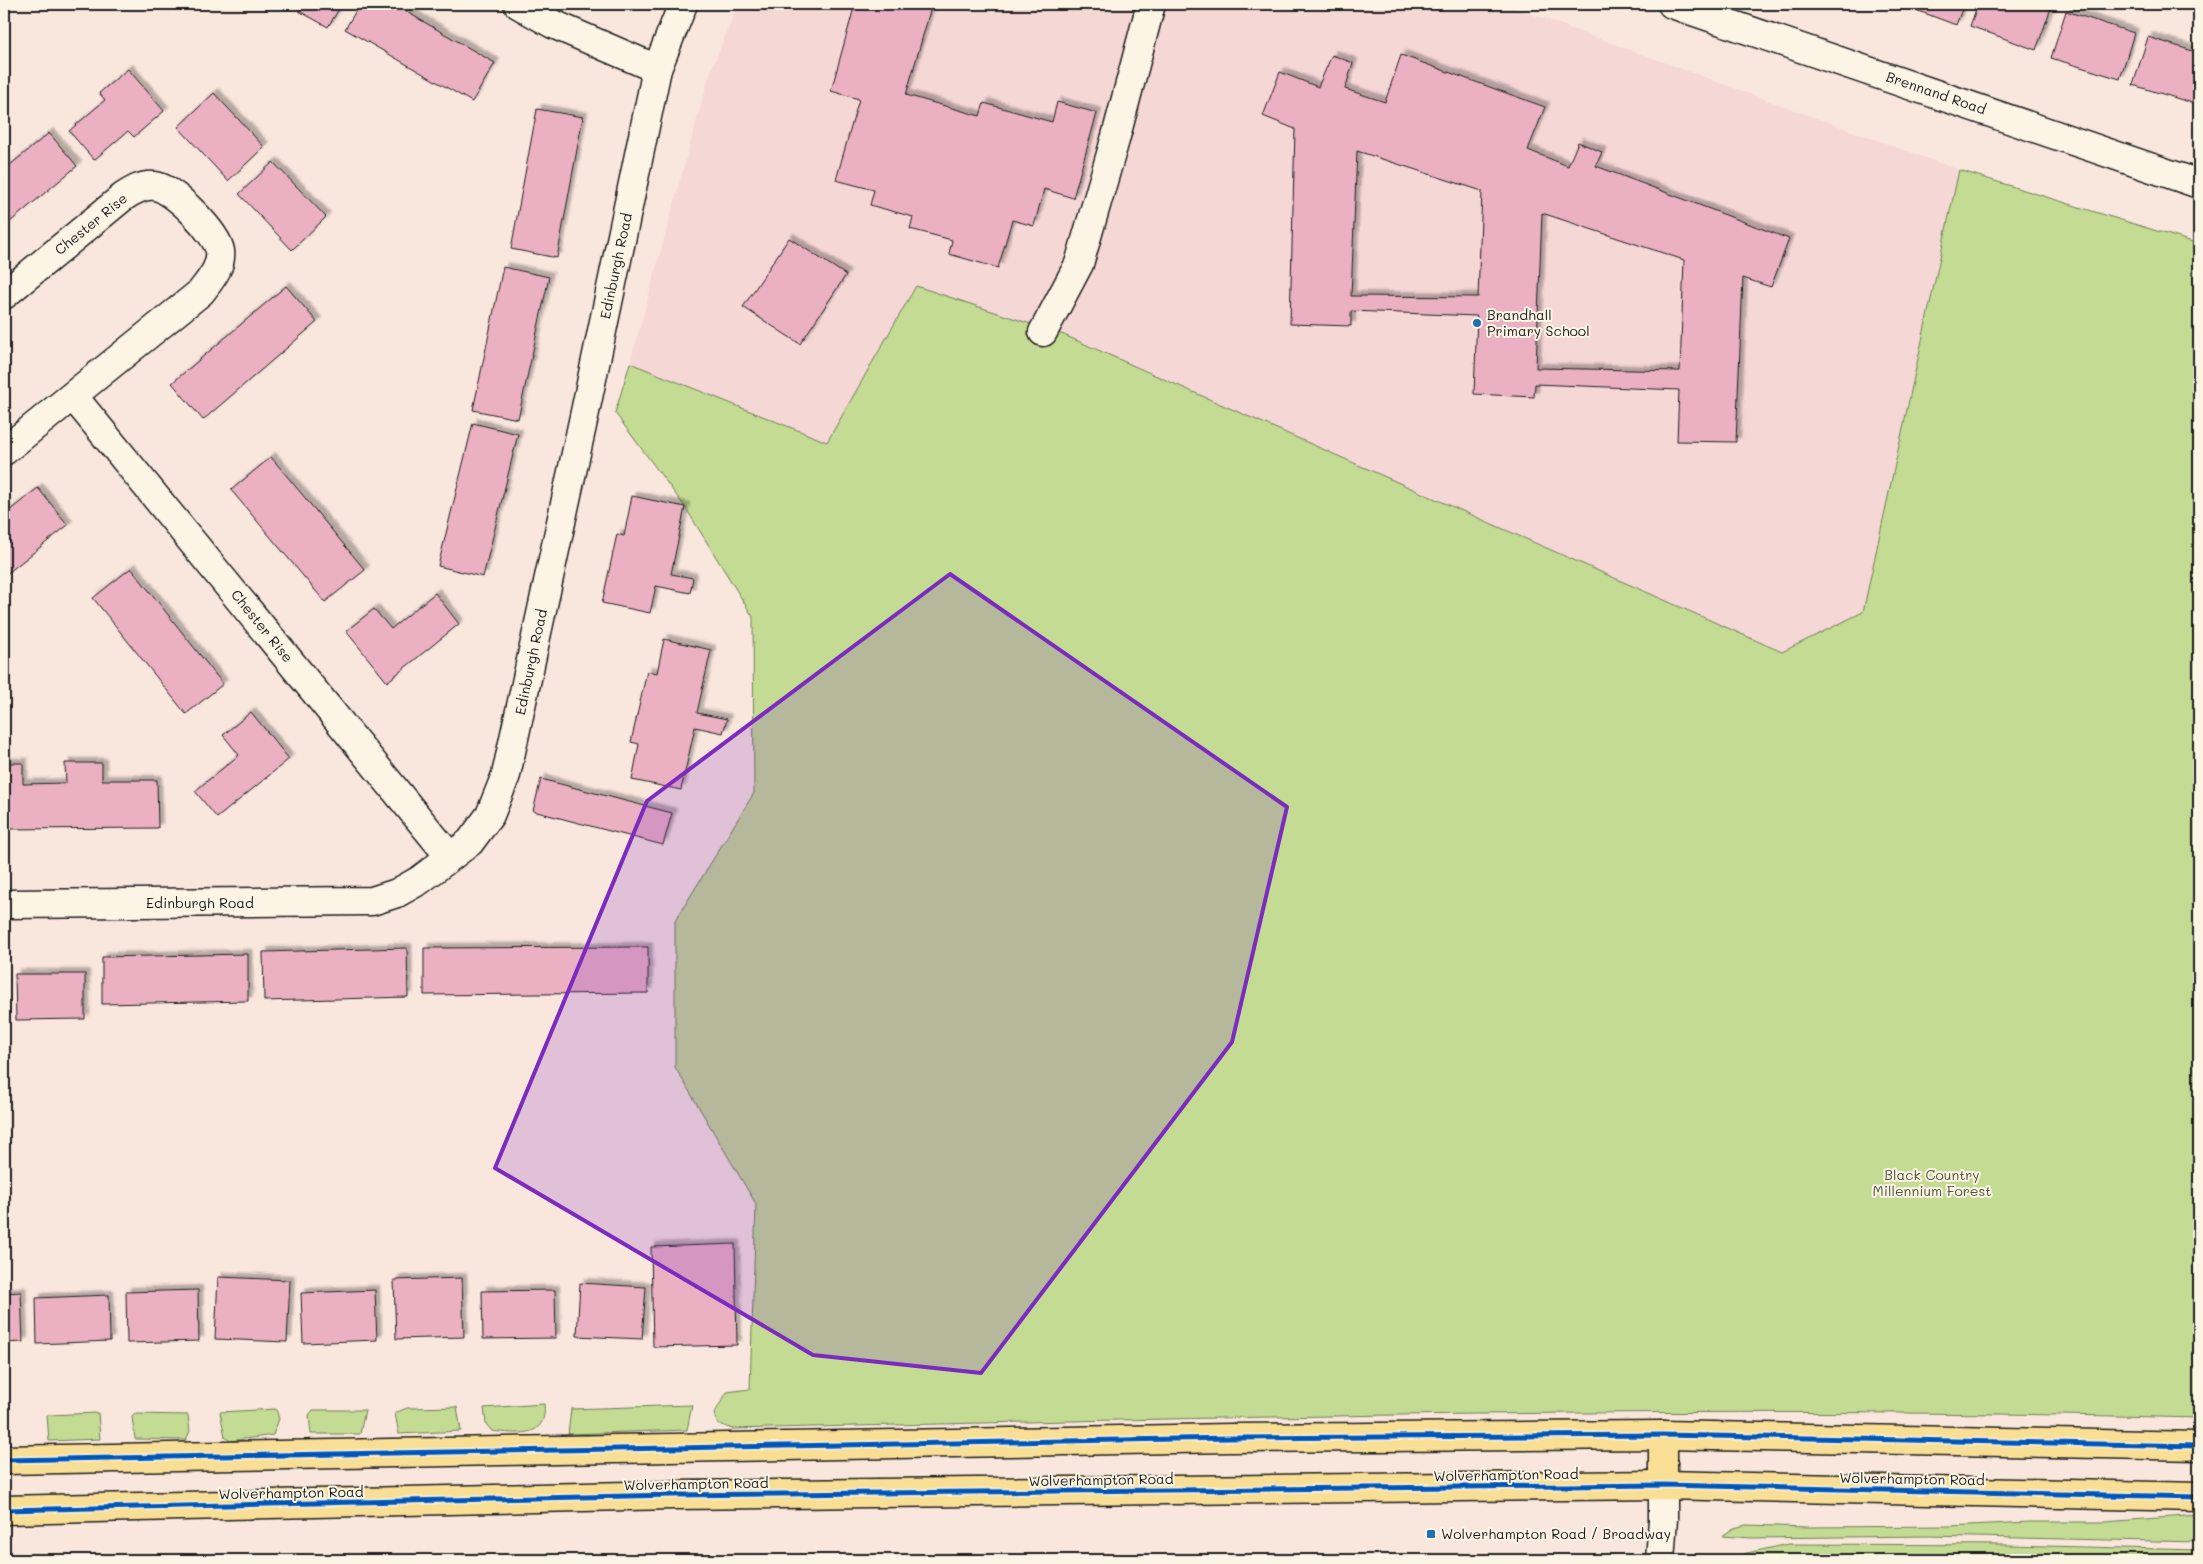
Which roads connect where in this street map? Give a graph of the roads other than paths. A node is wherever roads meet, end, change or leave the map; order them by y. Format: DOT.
graph roads {
  1 [pos="518,4"];
  2 [pos="683,4"];
  3 [pos="1151,4"];
  4 [pos="1672,4"];
  5 [pos="657,69"];
  6 [pos="2199,184"];
  7 [pos="4,295"];
  8 [pos="1043,332"];
  9 [pos="73,396"];
  10 [pos="4,451"];
  11 [pos="450,857"];
  12 [pos="4,904"];
  13 [pos="1663,1435"];
  14 [pos="2199,1446"];
  15 [pos="4,1460"];
  16 [pos="1663,1485"];
  17 [pos="2199,1497"];
  18 [pos="4,1510"];
  19 [pos="1660,1560"];
  1 -- 5 [label="street"];
  2 -- 5 [label="street, Edinburgh Road"];
  3 -- 8 [label="street"];
  4 -- 6 [label="street, Brennand Road"];
  5 -- 11 [label="street, Edinburgh Road"];
  7 -- 9 [label="street, Chester Rise"];
  9 -- 10 [label="street, Chester Rise"];
  9 -- 11 [label="street, Chester Rise"];
  11 -- 12 [label="street, Edinburgh Road"];
  13 -- 14 [label="highway"];
  13 -- 15 [label="highway"];
  13 -- 16 [label="highway"];
  16 -- 17 [label="highway, Wolverhampton Road"];
  16 -- 18 [label="highway, Wolverhampton Road"];
  16 -- 19 [label="street"];
}
